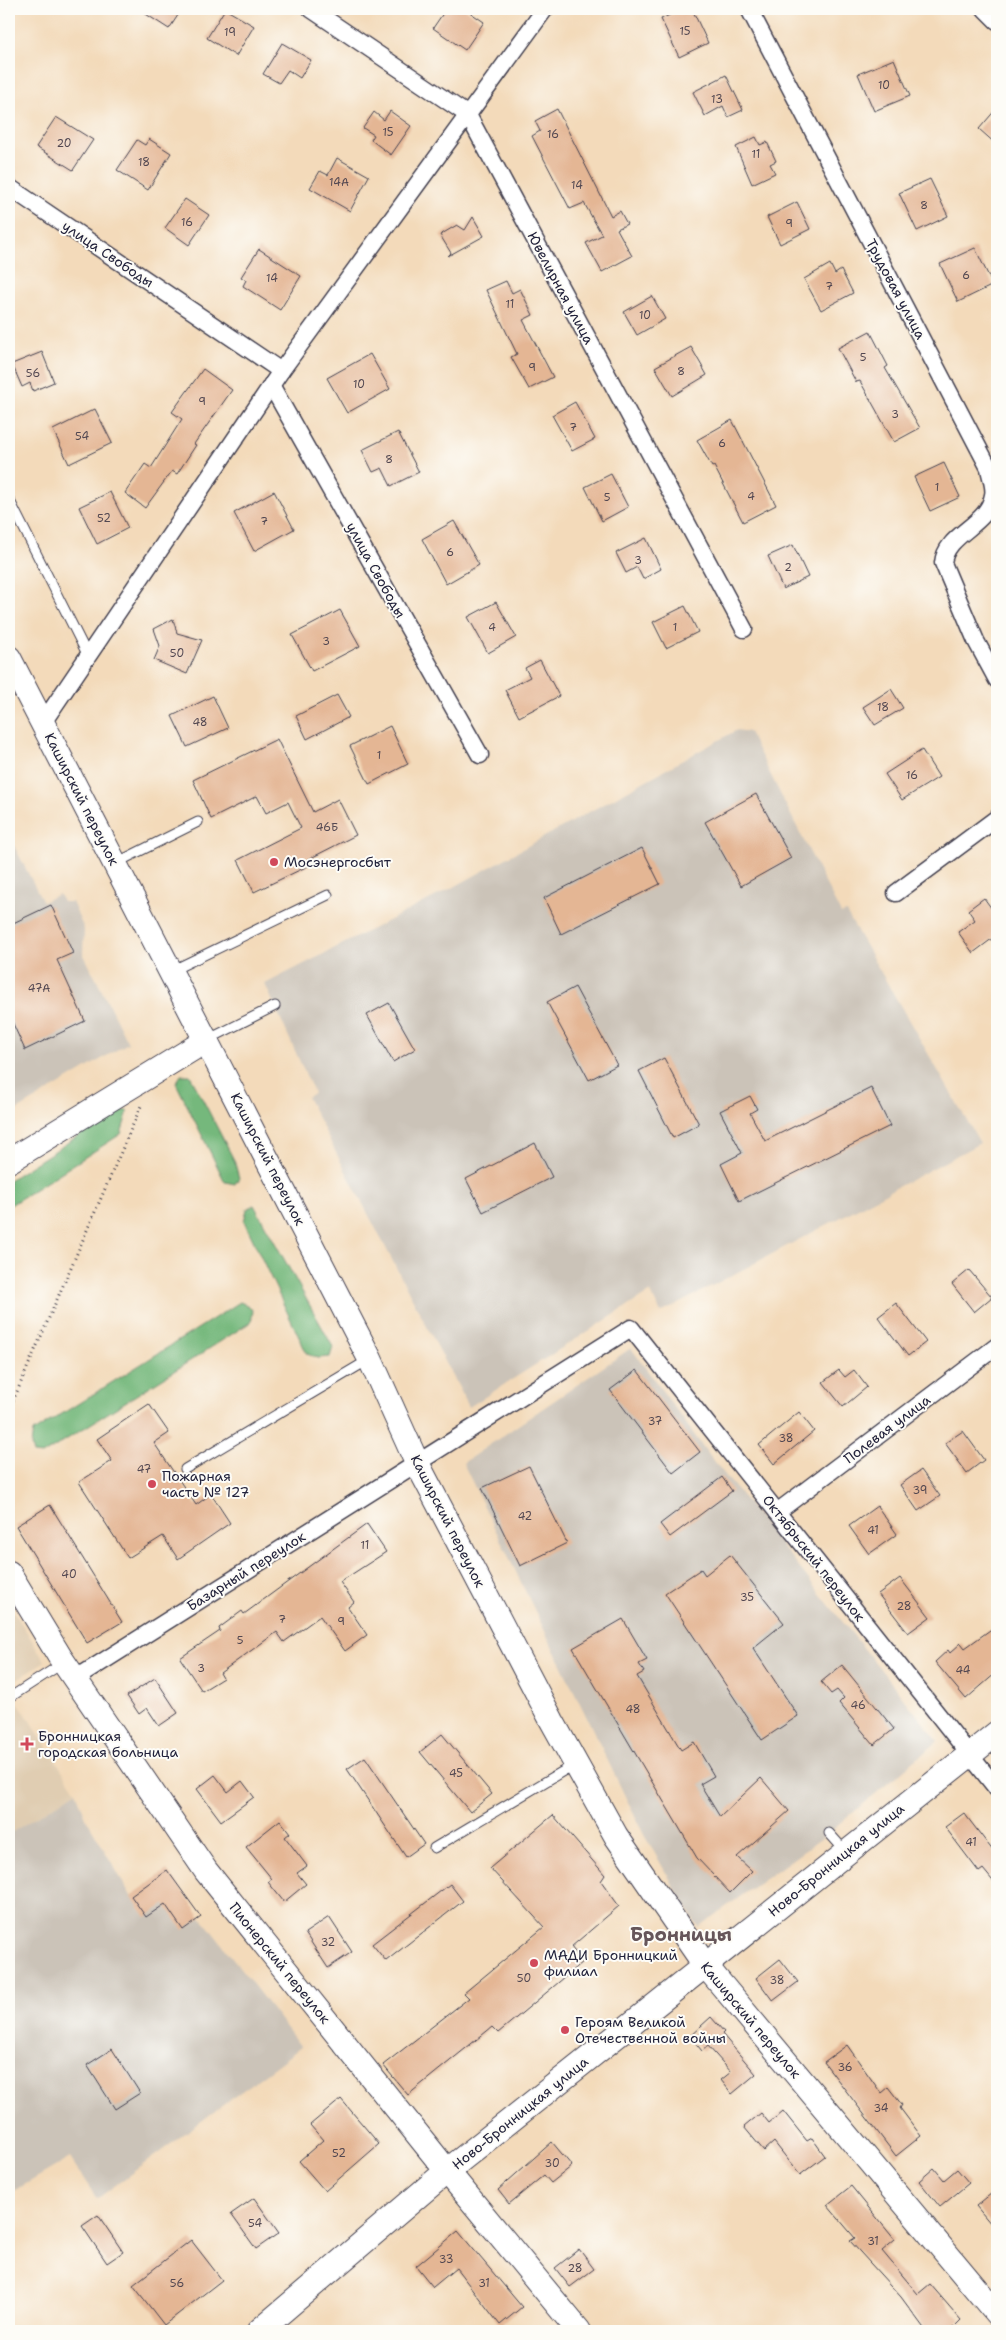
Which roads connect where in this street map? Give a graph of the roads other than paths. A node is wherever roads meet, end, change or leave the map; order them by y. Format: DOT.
graph roads {
  1 [pos="311,9"];
  2 [pos="545,9"];
  3 [pos="749,9"];
  4 [pos="985,9"];
  5 [pos="997,21"];
  6 [pos="468,114"];
  7 [pos="9,187"];
  8 [pos="282,371"];
  9 [pos="271,385"];
  10 [pos="9,498"];
  11 [pos="744,629"];
  12 [pos="88,656"];
  13 [pos="9,658"];
  14 [pos="997,680"];
  15 [pos="42,724"];
  16 [pos="480,755"];
  17 [pos="997,818"];
  18 [pos="198,822"];
  19 [pos="115,864"];
  20 [pos="896,893"];
  21 [pos="328,895"];
  22 [pos="171,971"];
  23 [pos="275,1006"];
  24 [pos="207,1040"];
  25 [pos="9,1161"];
  26 [pos="631,1328"];
  27 [pos="997,1346"];
  28 [pos="370,1359"];
  29 [pos="417,1463"];
  30 [pos="185,1468"];
  31 [pos="778,1512"];
  32 [pos="9,1573"];
  33 [pos="70,1671"];
  34 [pos="9,1698"];
  35 [pos="997,1733"];
  36 [pos="969,1754"];
  37 [pos="576,1764"];
  38 [pos="997,1789"];
  39 [pos="829,1833"];
  40 [pos="434,1848"];
  41 [pos="846,1852"];
  42 [pos="705,1965"];
  43 [pos="447,2171"];
  44 [pos="997,2314"];
  45 [pos="259,2331"];
  46 [pos="579,2331"];
  1 -- 6 [label="street, Ювелирная улица"];
  2 -- 6 [label="street"];
  3 -- 14 [label="street, Трудовая улица"];
  4 -- 5 [label="street"];
  6 -- 8 [label="street"];
  6 -- 11 [label="street, Ювелирная улица"];
  7 -- 8 [label="street, улица Свободы"];
  8 -- 9 [label="street"];
  9 -- 12 [label="street"];
  9 -- 16 [label="street, улица Свободы"];
  10 -- 12 [label="lane"];
  12 -- 15 [label="street"];
  13 -- 15 [label="street, Каширский переулок"];
  15 -- 19 [label="street, Каширский переулок"];
  17 -- 20 [label="street"];
  18 -- 19 [label="lane"];
  19 -- 22 [label="street, Каширский переулок"];
  21 -- 22 [label="lane"];
  22 -- 24 [label="street, Каширский переулок"];
  23 -- 24 [label="lane"];
  24 -- 25 [label="street"];
  24 -- 28 [label="street, Каширский переулок"];
  26 -- 29 [label="street, Базарный переулок"];
  26 -- 31 [label="street, Октябрьский переулок"];
  27 -- 31 [label="street, Полевая улица"];
  28 -- 29 [label="street, Каширский переулок"];
  28 -- 30 [label="lane"];
  29 -- 33 [label="street, Базарный переулок"];
  29 -- 37 [label="street, Каширский переулок"];
  31 -- 36 [label="street, Октябрьский переулок"];
  32 -- 33 [label="street, Пионерский переулок"];
  33 -- 34 [label="lane"];
  33 -- 43 [label="street, Пионерский переулок"];
  35 -- 36 [label="street, Ново-Бронницкая улица"];
  36 -- 38 [label="street, Октябрьский переулок"];
  36 -- 41 [label="street, Ново-Бронницкая улица"];
  37 -- 40 [label="lane"];
  37 -- 42 [label="street, Каширский переулок"];
  39 -- 41 [label="lane"];
  41 -- 42 [label="street, Ново-Бронницкая улица"];
  42 -- 43 [label="street, Ново-Бронницкая улица"];
  42 -- 44 [label="street, Каширский переулок"];
  43 -- 45 [label="street, Ново-Бронницкая улица"];
  43 -- 46 [label="street, Пионерский переулок"];
}
